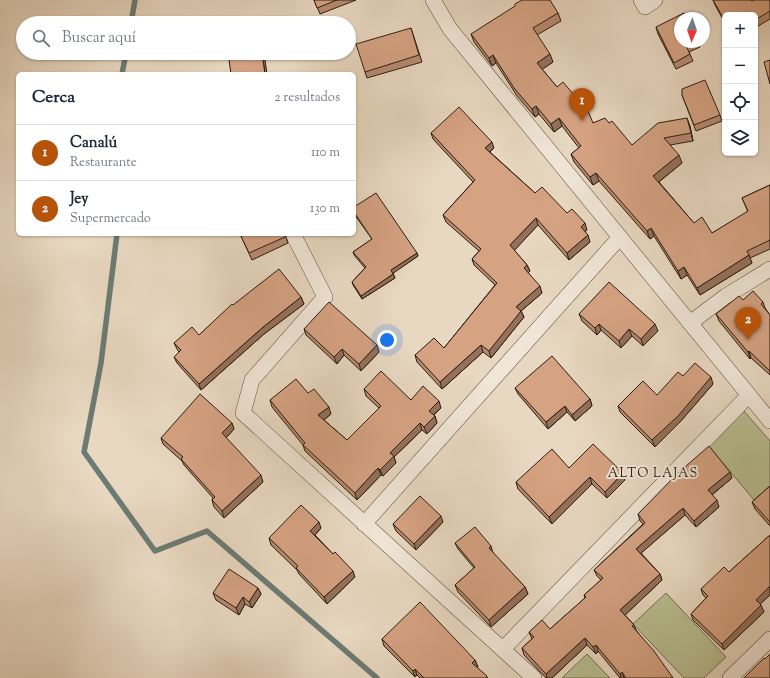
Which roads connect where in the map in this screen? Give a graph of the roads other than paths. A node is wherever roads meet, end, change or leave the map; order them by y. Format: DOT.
graph roads {
  1 [pos="433,0"];
  2 [pos="641,0"];
  3 [pos="655,0"];
  4 [pos="294,236"];
  5 [pos="620,237"];
  6 [pos="770,269"];
  7 [pos="690,323"];
  8 [pos="749,395"];
  9 [pos="770,421"];
  10 [pos="364,524"];
  11 [pos="770,639"];
  12 [pos="503,649"];
  13 [pos="534,678"];
  14 [pos="730,678"];
  1 -- 5 [label="street"];
  2 -- 3 [label="street"];
  4 -- 10 [label="street"];
  5 -- 7 [label="street"];
  5 -- 10 [label="street"];
  6 -- 7 [label="street"];
  7 -- 8 [label="street"];
  8 -- 9 [label="street"];
  8 -- 12 [label="street"];
  10 -- 12 [label="street"];
  11 -- 14 [label="street"];
  12 -- 13 [label="street"];
}
